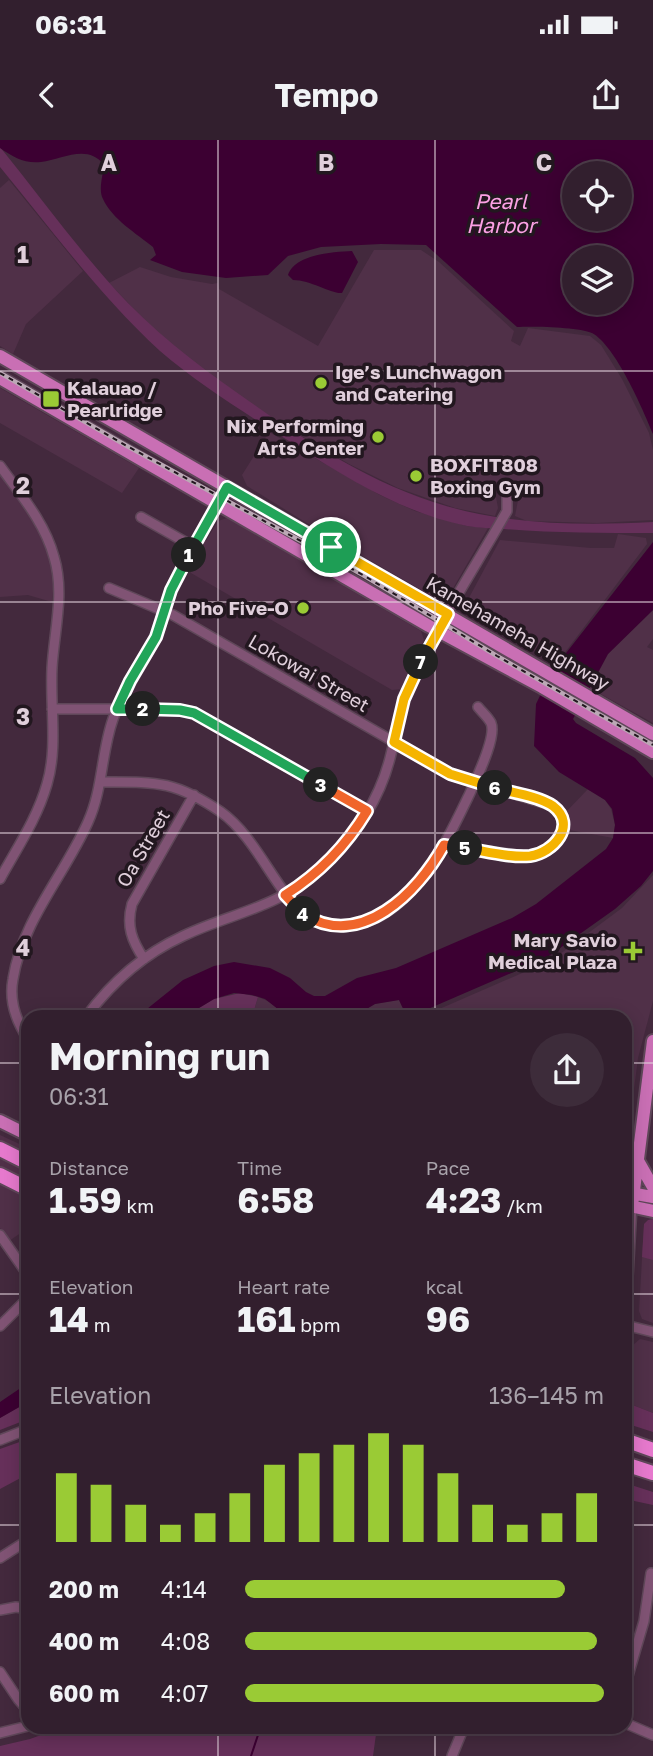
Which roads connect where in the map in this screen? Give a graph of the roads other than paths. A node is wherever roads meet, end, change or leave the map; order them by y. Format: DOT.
graph roads {
  1 [pos="0,356"];
  2 [pos="0,377"];
  3 [pos="0,466"];
  4 [pos="227,487"];
  5 [pos="508,496"];
  6 [pos="218,504"];
  7 [pos="141,517"];
  8 [pos="194,547"];
  9 [pos="109,588"];
  10 [pos="165,611"];
  11 [pos="448,614"];
  12 [pos="438,631"];
  13 [pos="478,707"];
  14 [pos="52,709"];
  15 [pos="117,709"];
  16 [pos="653,734"];
  17 [pos="394,742"];
  18 [pos="653,752"];
  19 [pos="101,782"];
  20 [pos="475,782"];
  21 [pos="194,795"];
  22 [pos="367,811"];
  23 [pos="444,845"];
  24 [pos="0,879"];
  25 [pos="285,895"];
  26 [pos="144,959"];
  27 [pos="92,1010"];
  28 [pos="21,1027"];
  29 [pos="653,1041"];
  30 [pos="0,1121"];
  31 [pos="647,1125"];
  32 [pos="21,1132"];
  33 [pos="0,1149"];
  34 [pos="637,1159"];
  35 [pos="21,1160"];
  36 [pos="632,1165"];
  37 [pos="0,1175"];
  38 [pos="632,1184"];
  39 [pos="21,1186"];
  40 [pos="653,1187"];
  41 [pos="653,1197"];
  42 [pos="632,1199"];
  43 [pos="632,1200"];
  44 [pos="653,1211"];
  45 [pos="0,1235"];
  46 [pos="21,1265"];
  47 [pos="21,1305"];
  48 [pos="0,1326"];
  49 [pos="632,1328"];
  50 [pos="653,1332"];
  51 [pos="21,1432"];
  52 [pos="0,1440"];
  53 [pos="632,1442"];
  54 [pos="653,1450"];
  55 [pos="632,1466"];
  56 [pos="652,1473"];
  57 [pos="21,1544"];
  58 [pos="0,1558"];
  59 [pos="651,1573"];
  60 [pos="21,1608"];
  61 [pos="0,1610"];
  62 [pos="632,1662"];
  63 [pos="0,1672"];
  64 [pos="21,1702"];
  65 [pos="632,1726"];
  66 [pos="21,1728"];
  67 [pos="0,1733"];
  68 [pos="461,1734"];
  69 [pos="653,1735"];
  70 [pos="452,1756"];
  1 -- 4 [label="main road, Kamehameha Highway"];
  2 -- 6 [label="main road, Kamehameha Highway"];
  3 -- 14 [label="street"];
  4 -- 6 [label="street"];
  4 -- 11 [label="main road, Kamehameha Highway"];
  5 -- 11 [label="street"];
  6 -- 8 [label="street"];
  6 -- 12 [label="main road, Kamehameha Highway"];
  7 -- 8 [label="street"];
  8 -- 10 [label="street"];
  9 -- 10 [label="street, Lokowai Street"];
  10 -- 15 [label="street"];
  10 -- 17 [label="street, Lokowai Street"];
  11 -- 12 [label="street"];
  11 -- 16 [label="main road, Kamehameha Highway"];
  12 -- 17 [label="street"];
  12 -- 18 [label="main road, Kamehameha Highway"];
  13 -- 20 [label="street"];
  14 -- 15 [label="street"];
  14 -- 24 [label="street"];
  15 -- 19 [label="street"];
  15 -- 22 [label="street"];
  17 -- 20 [label="street, Lokowai Street"];
  17 -- 22 [label="street"];
  19 -- 21 [label="street"];
  19 -- 28 [label="street"];
  20 -- 23 [label="street"];
  20 -- 23 [label="street, Lokowai Street"];
  21 -- 25 [label="street"];
  21 -- 26 [label="street, Oa Street"];
  22 -- 25 [label="street"];
  23 -- 25 [label="street"];
  25 -- 26 [label="street"];
  26 -- 27 [label="street"];
  29 -- 31 [label="main road"];
  30 -- 32 [label="main road"];
  31 -- 34 [label="main road"];
  33 -- 35 [label="highway"];
  34 -- 36 [label="main road"];
  34 -- 38 [label="main road"];
  34 -- 40 [label="main road"];
  37 -- 39 [label="highway"];
  41 -- 42 [label="main road"];
  43 -- 44 [label="main road"];
  45 -- 46 [label="street"];
  47 -- 48 [label="street"];
  49 -- 50 [label="street"];
  51 -- 52 [label="street"];
  53 -- 54 [label="highway"];
  55 -- 56 [label="highway"];
  57 -- 58 [label="street"];
  59 -- 62 [label="street"];
  60 -- 61 [label="street"];
  63 -- 64 [label="street"];
  65 -- 69 [label="street"];
  66 -- 67 [label="street"];
  68 -- 70 [label="street"];
}
